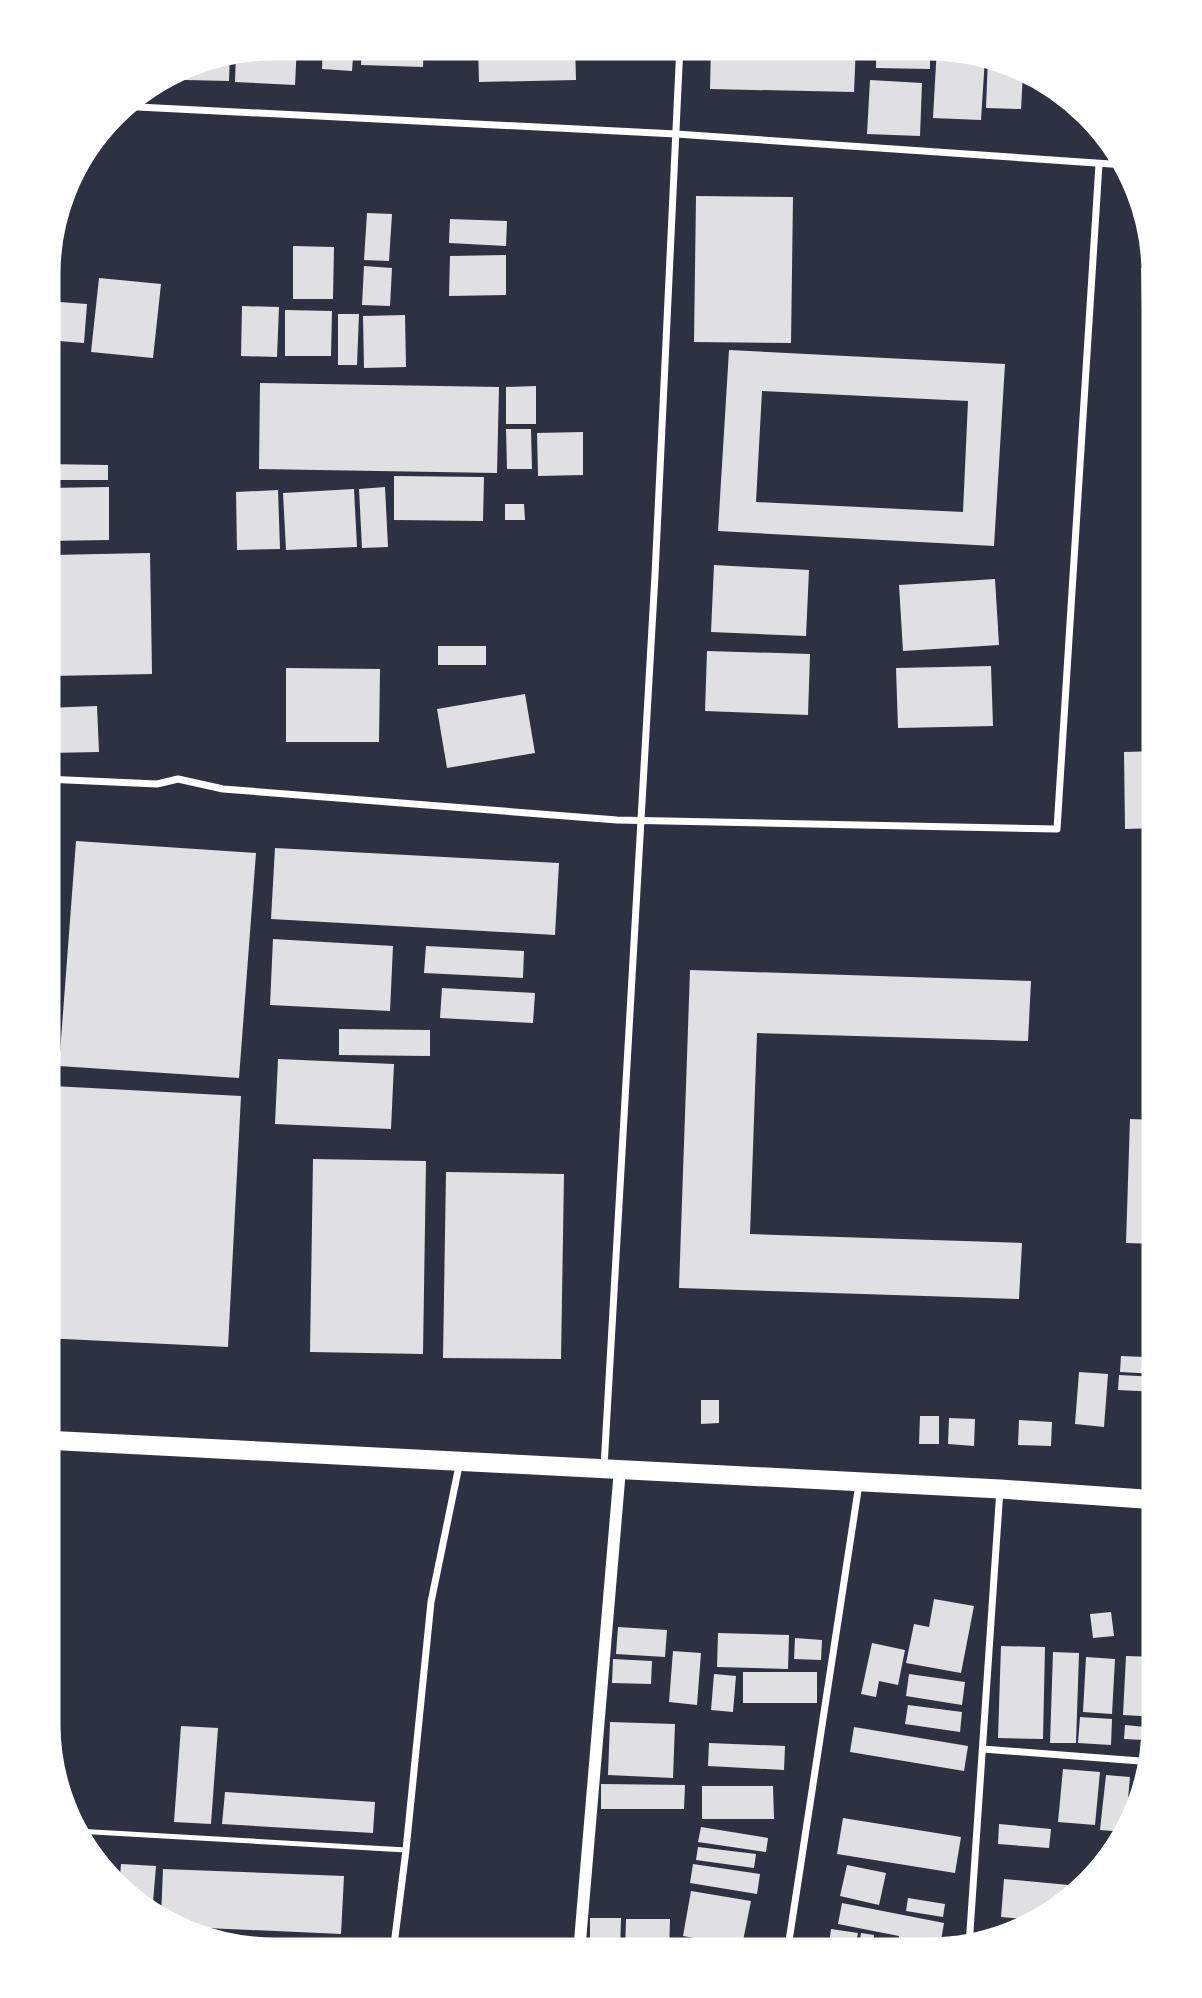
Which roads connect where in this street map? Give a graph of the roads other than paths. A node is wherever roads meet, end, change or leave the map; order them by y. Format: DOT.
graph roads {
  1 [pos="680,56"];
  2 [pos="134,107"];
  3 [pos="676,134"];
  4 [pos="1099,164"];
  5 [pos="1117,165"];
  6 [pos="56,779"];
  7 [pos="641,820"];
  8 [pos="56,1441"];
  9 [pos="460,1461"];
  10 [pos="612,1468"];
  11 [pos="859,1483"];
  12 [pos="1000,1489"];
  13 [pos="1146,1499"];
  14 [pos="983,1749"];
  15 [pos="1143,1761"];
  16 [pos="84,1831"];
  17 [pos="406,1850"];
  18 [pos="970,1938"];
  19 [pos="394,1942"];
  20 [pos="580,1942"];
  21 [pos="788,1942"];
  1 -- 3 [label="street"];
  2 -- 3 [label="street"];
  3 -- 4 [label="street"];
  3 -- 7 [label="street"];
  4 -- 5 [label="street"];
  4 -- 7 [label="street"];
  6 -- 7 [label="street"];
  7 -- 10 [label="street"];
  8 -- 9 [label="highway"];
  9 -- 10 [label="highway"];
  9 -- 17 [label="street"];
  10 -- 11 [label="highway"];
  10 -- 20 [label="street"];
  11 -- 12 [label="highway"];
  11 -- 21 [label="street"];
  12 -- 13 [label="highway"];
  12 -- 14 [label="street"];
  14 -- 15 [label="street"];
  14 -- 18 [label="street"];
  16 -- 17 [label="lane"];
  17 -- 19 [label="street"];
}
